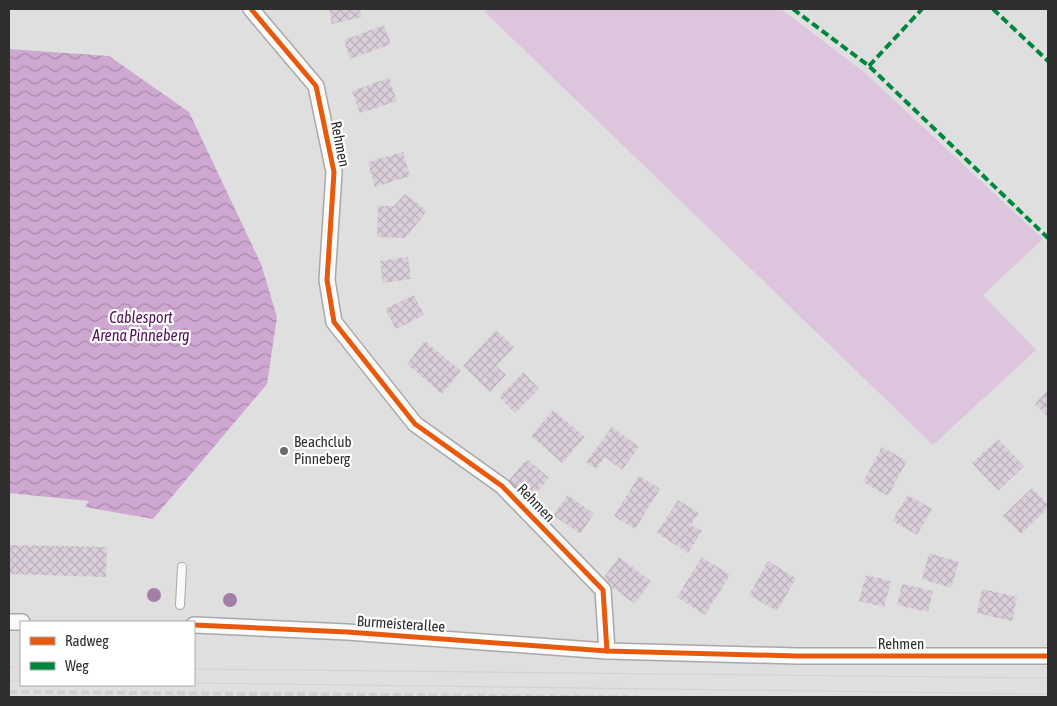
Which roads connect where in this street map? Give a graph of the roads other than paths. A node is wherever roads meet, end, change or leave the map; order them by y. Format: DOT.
graph roads {
  1 [pos="251,9"];
  2 [pos="182,567"];
  3 [pos="180,605"];
  4 [pos="195,625"];
  5 [pos="607,651"];
  6 [pos="1048,656"];
  1 -- 5 [label="street, Rehmen"];
  2 -- 3 [label="lane"];
  4 -- 5 [label="street, Burmeisterallee"];
  5 -- 6 [label="street, Rehmen"];
}
